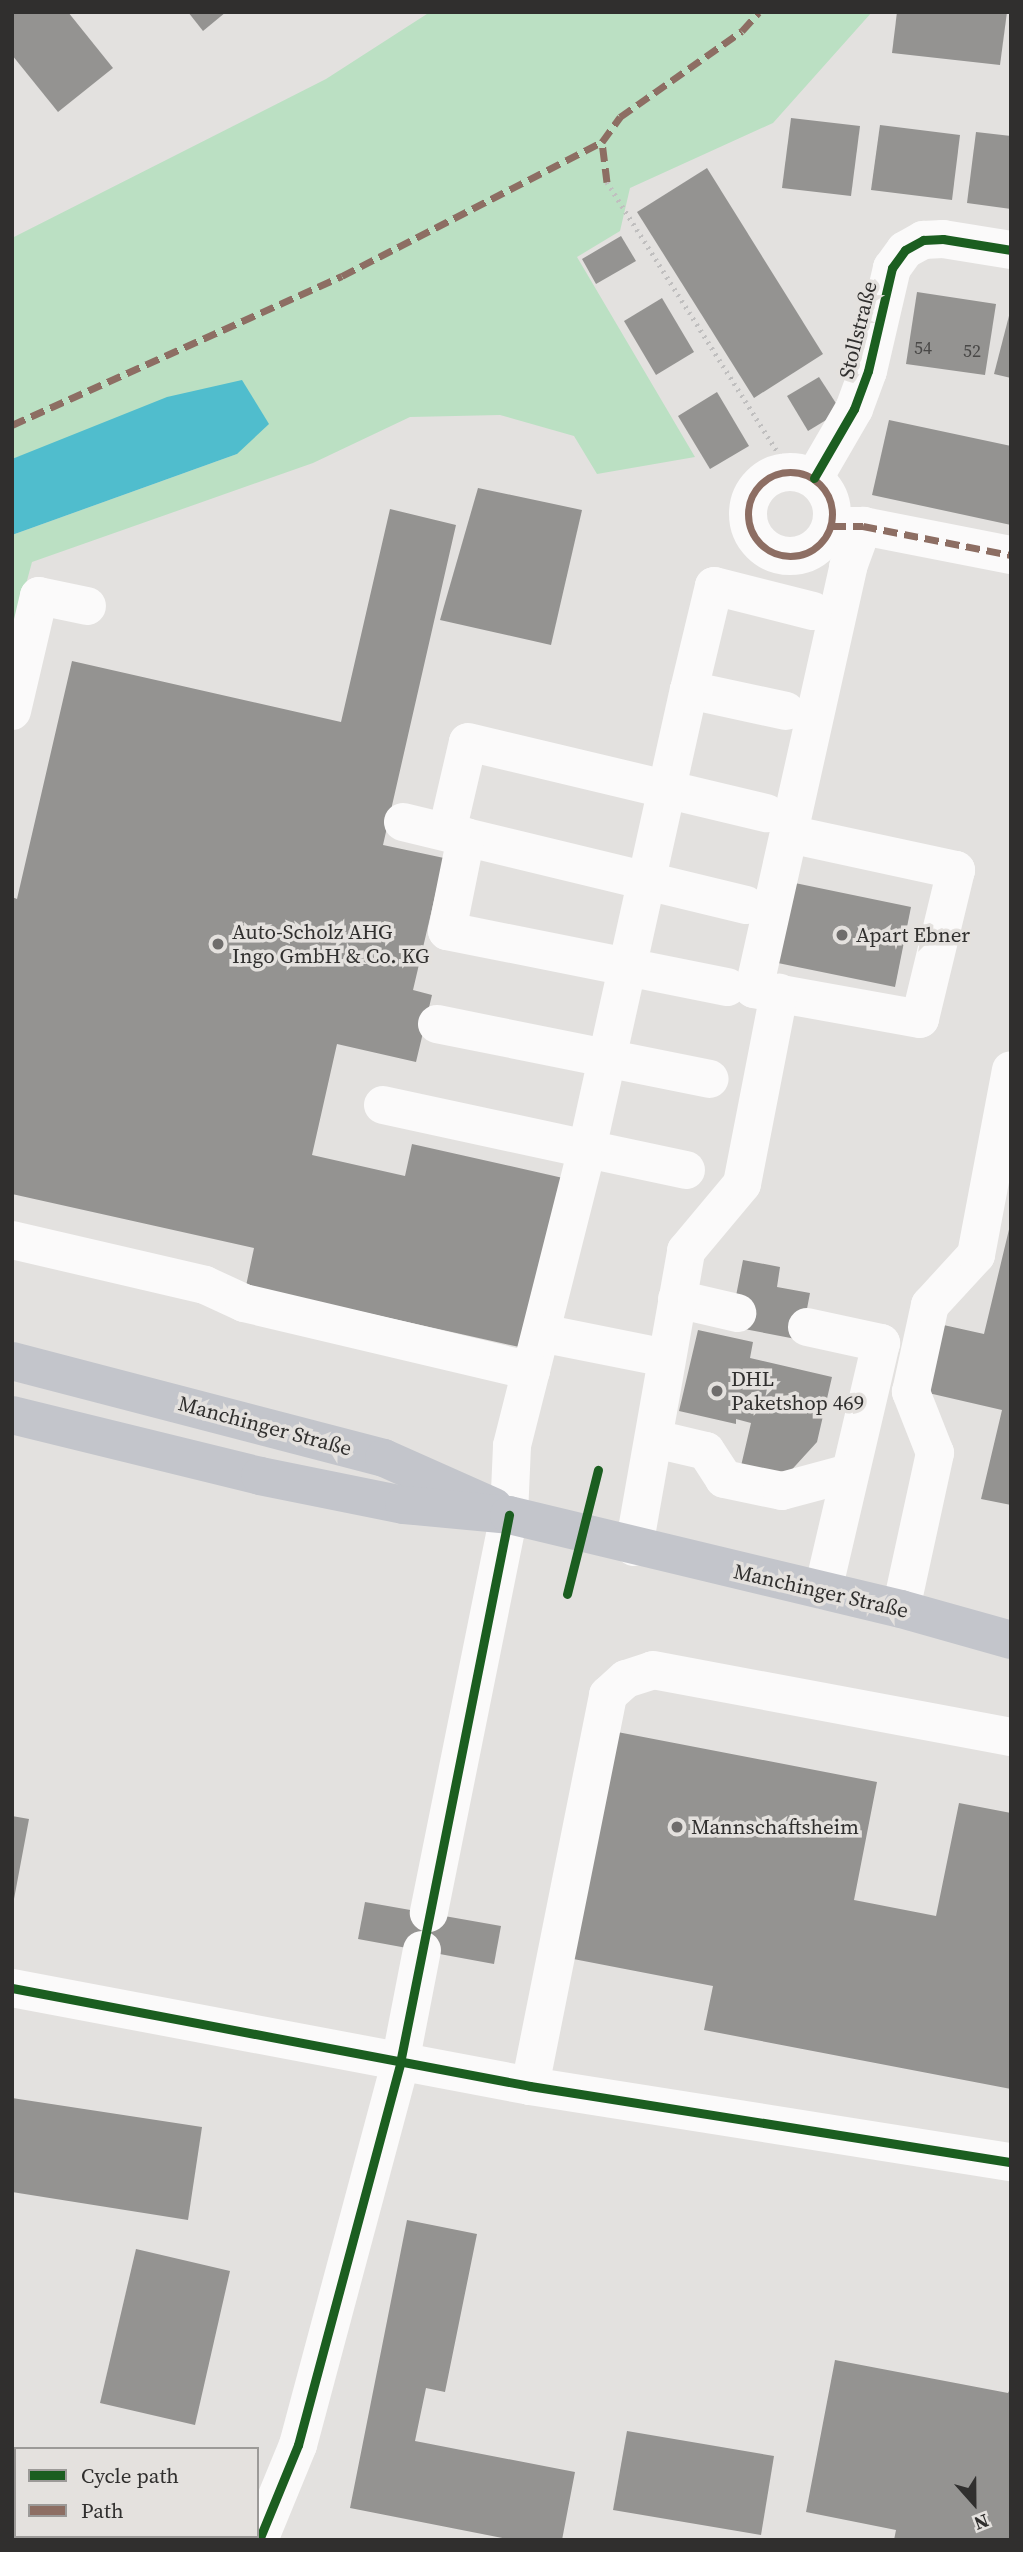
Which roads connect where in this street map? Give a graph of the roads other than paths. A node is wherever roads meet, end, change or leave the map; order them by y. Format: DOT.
graph roads {
  1 [pos="1011,250"];
  2 [pos="802,475"];
  3 [pos="847,526"];
  4 [pos="1011,555"];
  5 [pos="87,606"];
  6 [pos="813,611"];
  7 [pos="689,690"];
  8 [pos="12,711"];
  9 [pos="786,711"];
  10 [pos="667,790"];
  11 [pos="403,822"];
  12 [pos="778,824"];
  13 [pos="456,834"];
  14 [pos="647,881"];
  15 [pos="746,905"];
  16 [pos="628,967"];
  17 [pos="727,987"];
  18 [pos="779,993"];
  19 [pos="437,1024"];
  20 [pos="607,1058"];
  21 [pos="1011,1069"];
  22 [pos="709,1079"];
  23 [pos="383,1105"];
  24 [pos="587,1149"];
  25 [pos="686,1170"];
  26 [pos="12,1241"];
  27 [pos="677,1299"];
  28 [pos="737,1313"];
  29 [pos="807,1327"];
  30 [pos="541,1333"];
  31 [pos="666,1358"];
  32 [pos="12,1361"];
  33 [pos="531,1371"];
  34 [pos="12,1415"];
  35 [pos="655,1439"];
  36 [pos="849,1473"];
  37 [pos="509,1515"];
  38 [pos="634,1547"];
  39 [pos="823,1590"];
  40 [pos="901,1609"];
  41 [pos="1011,1640"];
  42 [pos="1011,1737"];
  43 [pos="429,1913"];
  44 [pos="422,1950"];
  45 [pos="12,1988"];
  46 [pos="400,2063"];
  47 [pos="530,2086"];
  48 [pos="1011,2162"];
  49 [pos="259,2540"];
  1 -- 2 [label="street, Stollstraße"];
  2 -- 3 [label="street"];
  2 -- 3 [label="street"];
  3 -- 4 [label="street"];
  3 -- 12 [label="street"];
  5 -- 8 [label="street"];
  6 -- 7 [label="street"];
  7 -- 9 [label="street"];
  7 -- 10 [label="street"];
  10 -- 12 [label="street"];
  10 -- 13 [label="street"];
  10 -- 14 [label="street"];
  11 -- 13 [label="street"];
  12 -- 18 [label="street"];
  12 -- 18 [label="street"];
  13 -- 14 [label="street"];
  13 -- 16 [label="street"];
  14 -- 15 [label="street"];
  14 -- 16 [label="street"];
  16 -- 17 [label="street"];
  16 -- 20 [label="street"];
  18 -- 27 [label="street"];
  19 -- 20 [label="street"];
  20 -- 22 [label="street"];
  20 -- 24 [label="street"];
  21 -- 40 [label="street"];
  23 -- 24 [label="street"];
  24 -- 25 [label="street"];
  24 -- 30 [label="street"];
  26 -- 33 [label="street"];
  27 -- 28 [label="street"];
  27 -- 31 [label="street"];
  29 -- 36 [label="street"];
  30 -- 31 [label="street"];
  30 -- 33 [label="street"];
  31 -- 35 [label="street"];
  32 -- 37 [label="main road, Manchinger Straße"];
  33 -- 37 [label="street"];
  34 -- 37 [label="main road, Manchinger Straße"];
  35 -- 36 [label="street"];
  35 -- 38 [label="street"];
  36 -- 39 [label="street"];
  37 -- 38 [label="main road, Manchinger Straße"];
  37 -- 43 [label="street"];
  38 -- 39 [label="main road, Manchinger Straße"];
  39 -- 40 [label="main road, Manchinger Straße"];
  40 -- 41 [label="main road, Manchinger Straße"];
  42 -- 47 [label="street"];
  44 -- 46 [label="street"];
  45 -- 46 [label="street"];
  46 -- 47 [label="street"];
  46 -- 49 [label="street"];
  47 -- 48 [label="street"];
}
